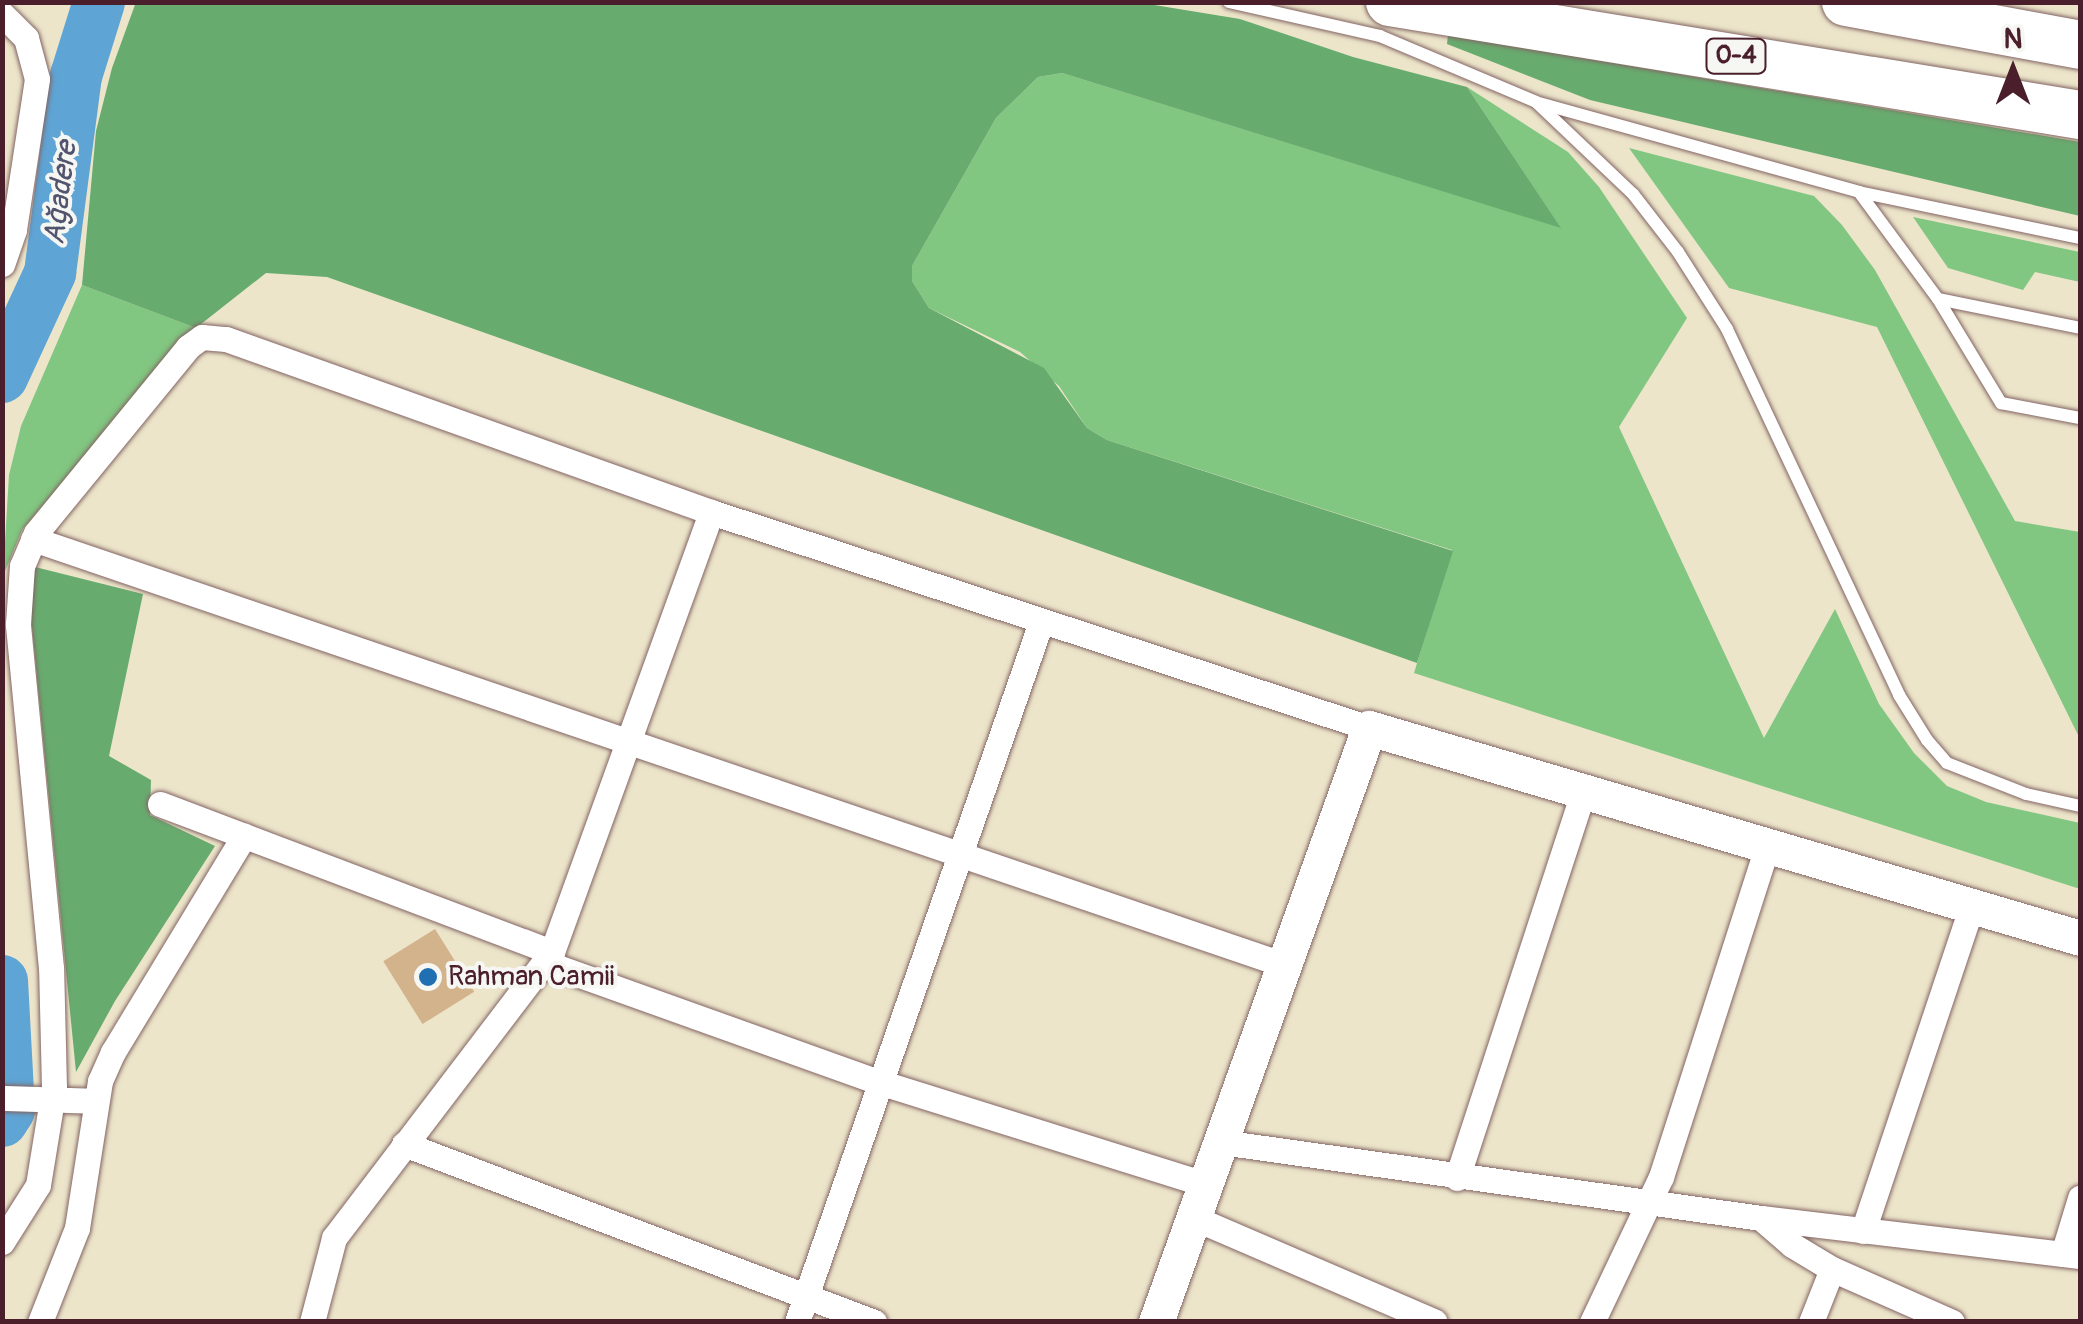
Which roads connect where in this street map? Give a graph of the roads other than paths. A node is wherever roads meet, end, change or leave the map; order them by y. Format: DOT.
graph roads {
  1 [pos="1229,2"];
  2 [pos="1390,2"];
  3 [pos="1846,2"];
  4 [pos="2,14"];
  5 [pos="2080,45"];
  6 [pos="1536,102"];
  7 [pos="2080,115"];
  8 [pos="1859,192"];
  9 [pos="2080,238"];
  10 [pos="2,264"];
  11 [pos="1938,298"];
  12 [pos="2080,328"];
  13 [pos="2080,418"];
  14 [pos="711,512"];
  15 [pos="33,539"];
  16 [pos="1041,622"];
  17 [pos="1369,728"];
  18 [pos="627,743"];
  19 [pos="1584,790"];
  20 [pos="160,804"];
  21 [pos="2080,806"];
  22 [pos="244,836"];
  23 [pos="1766,846"];
  24 [pos="958,854"];
  25 [pos="1970,908"];
  26 [pos="2080,938"];
  27 [pos="549,958"];
  28 [pos="1286,965"];
  29 [pos="880,1082"];
  30 [pos="2,1098"];
  31 [pos="43,1100"];
  32 [pos="96,1102"];
  33 [pos="1221,1142"];
  34 [pos="404,1144"];
  35 [pos="1457,1178"];
  36 [pos="1205,1184"];
  37 [pos="2080,1198"];
  38 [pos="1649,1203"];
  39 [pos="1194,1218"];
  40 [pos="1761,1218"];
  41 [pos="1863,1230"];
  42 [pos="2,1242"];
  43 [pos="2072,1255"];
  44 [pos="1832,1268"];
  45 [pos="801,1309"];
  46 [pos="40,1322"];
  47 [pos="312,1322"];
  48 [pos="874,1322"];
  49 [pos="1156,1322"];
  50 [pos="1435,1322"];
  51 [pos="1592,1322"];
  52 [pos="1811,1322"];
  53 [pos="1952,1322"];
  1 -- 6 [label="lane"];
  2 -- 7 [label="highway, O-4"];
  3 -- 5 [label="highway"];
  4 -- 10 [label="street"];
  6 -- 8 [label="lane"];
  6 -- 21 [label="lane"];
  8 -- 9 [label="lane"];
  8 -- 11 [label="lane"];
  11 -- 12 [label="lane"];
  11 -- 13 [label="lane"];
  14 -- 15 [label="street"];
  14 -- 16 [label="street"];
  14 -- 18 [label="street"];
  15 -- 18 [label="street"];
  15 -- 31 [label="street"];
  16 -- 17 [label="street"];
  16 -- 24 [label="street"];
  17 -- 19 [label="street"];
  17 -- 28 [label="street"];
  18 -- 24 [label="street"];
  18 -- 27 [label="street"];
  19 -- 23 [label="street"];
  19 -- 35 [label="street"];
  20 -- 22 [label="street"];
  22 -- 27 [label="street"];
  22 -- 32 [label="street"];
  23 -- 25 [label="street"];
  23 -- 38 [label="street"];
  24 -- 28 [label="street"];
  24 -- 29 [label="street"];
  25 -- 26 [label="street"];
  25 -- 41 [label="street"];
  27 -- 29 [label="street"];
  27 -- 34 [label="street"];
  28 -- 33 [label="street"];
  29 -- 36 [label="street"];
  29 -- 45 [label="street"];
  30 -- 31 [label="street"];
  31 -- 32 [label="street"];
  31 -- 42 [label="street"];
  32 -- 46 [label="street"];
  33 -- 35 [label="street"];
  33 -- 36 [label="street"];
  34 -- 45 [label="street"];
  34 -- 47 [label="street"];
  35 -- 38 [label="street"];
  36 -- 39 [label="street"];
  37 -- 43 [label="street"];
  38 -- 40 [label="street"];
  38 -- 51 [label="street"];
  39 -- 49 [label="street"];
  39 -- 50 [label="street"];
  40 -- 41 [label="street"];
  40 -- 44 [label="street"];
  41 -- 43 [label="street"];
  44 -- 52 [label="street"];
  44 -- 53 [label="street"];
  45 -- 48 [label="street"];
}
